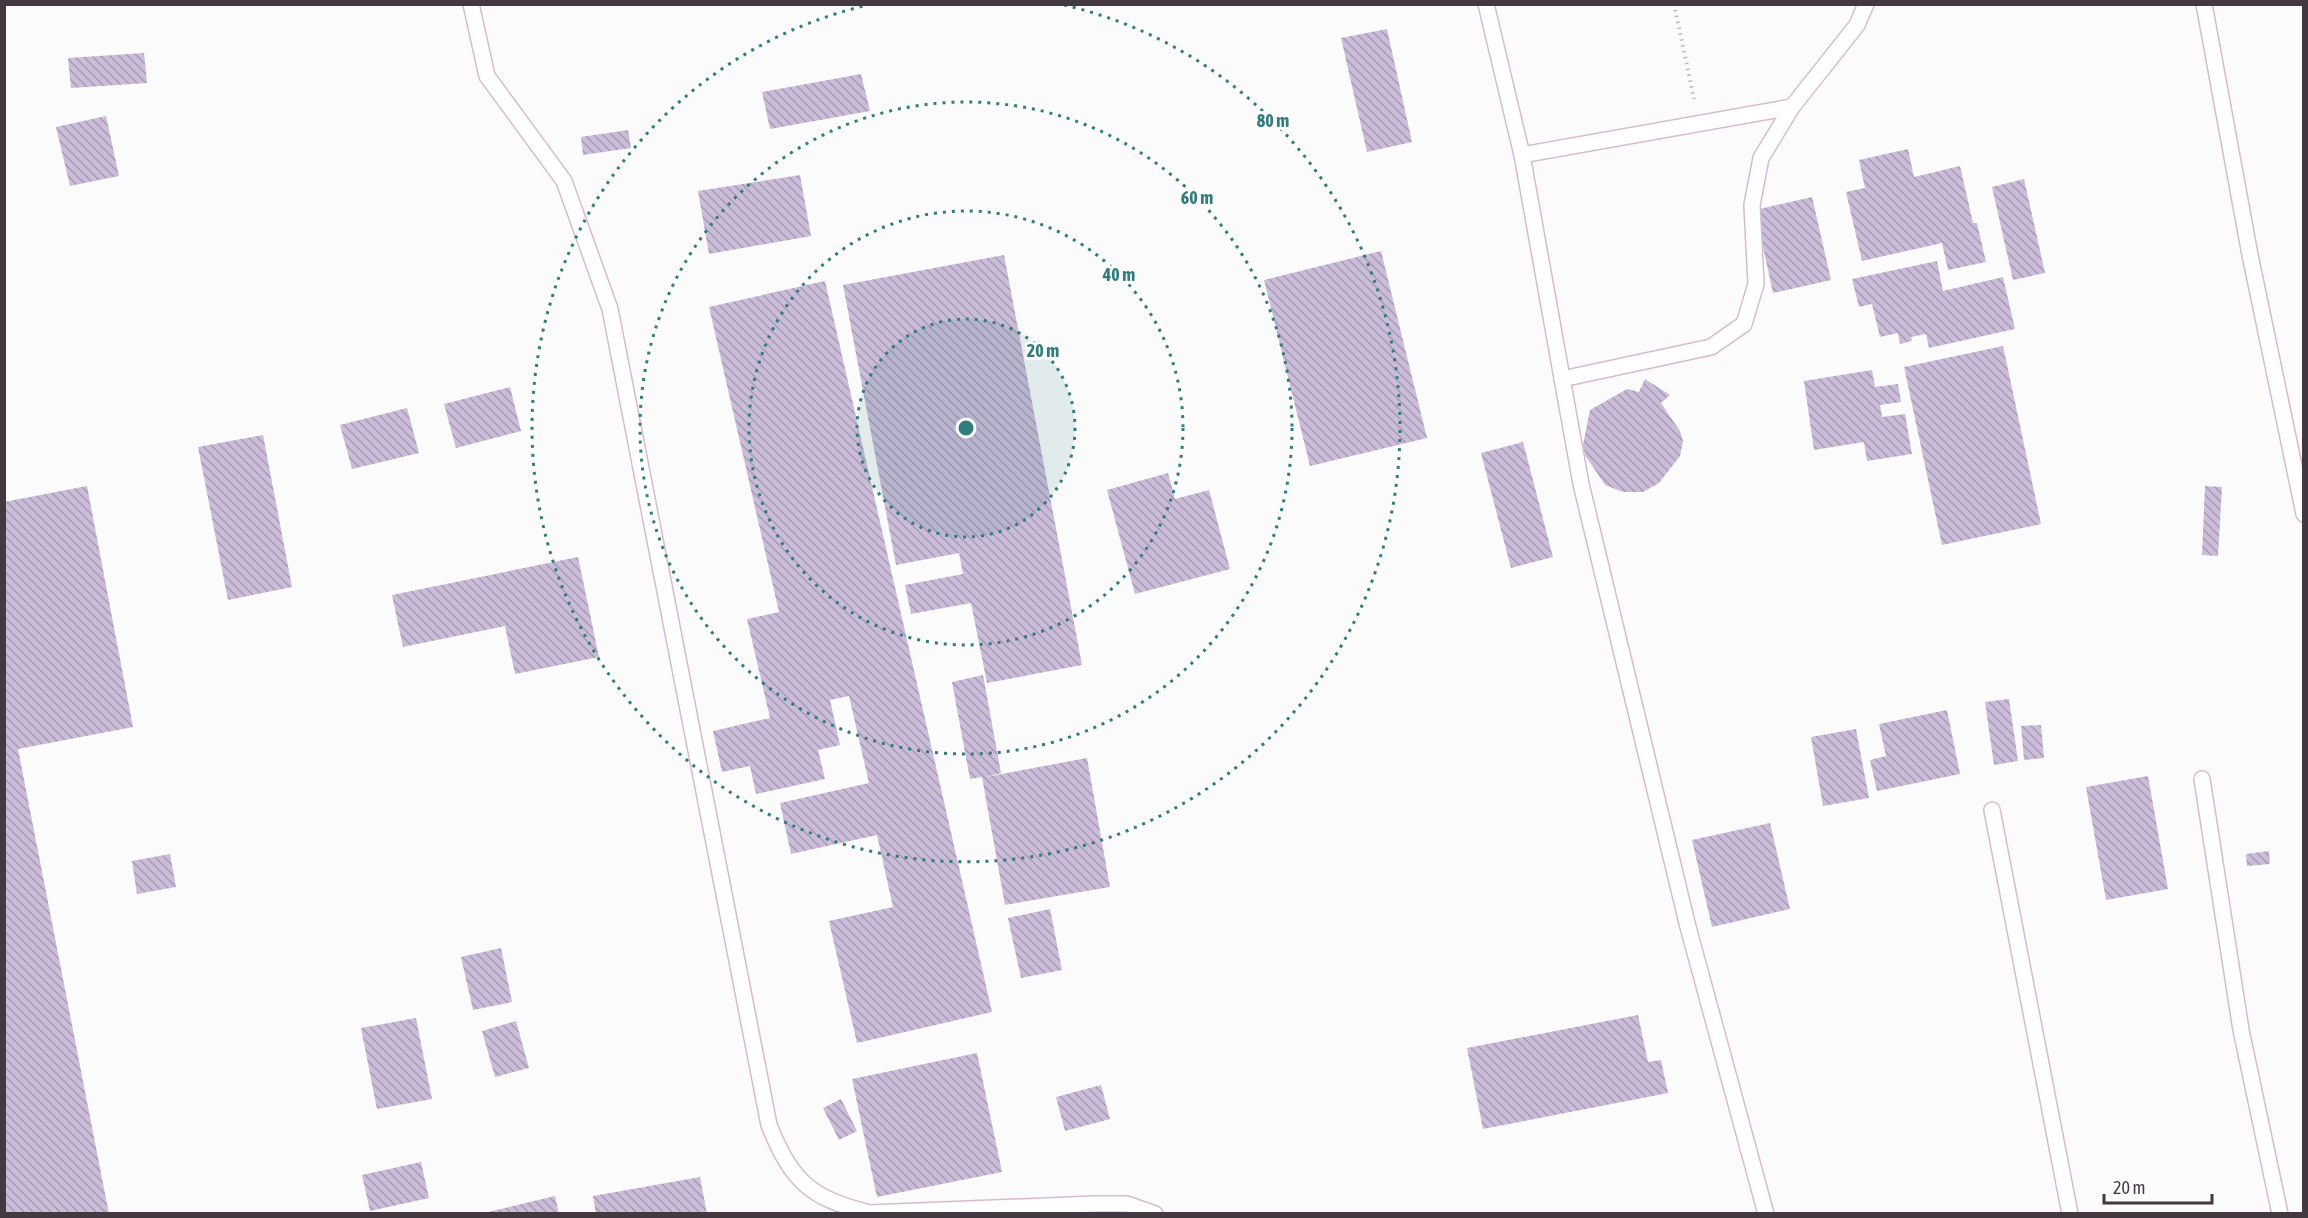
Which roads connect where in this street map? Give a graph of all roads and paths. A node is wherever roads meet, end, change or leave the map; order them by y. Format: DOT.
graph roads {
  1 [pos="471,4"];
  2 [pos="1486,4"];
  3 [pos="1674,4"];
  4 [pos="1866,4"];
  5 [pos="2204,4"];
  6 [pos="1792,107"];
  7 [pos="1700,123"];
  8 [pos="1522,155"];
  9 [pos="1562,379"];
  10 [pos="2304,514"];
  11 [pos="2202,779"];
  12 [pos="1992,810"];
  13 [pos="1155,1214"];
  14 [pos="1766,1214"];
  15 [pos="2070,1214"];
  16 [pos="2280,1214"];
  1 -- 13 [label="lane"];
  2 -- 8 [label="lane"];
  3 -- 7 [label="path"];
  4 -- 6 [label="lane"];
  5 -- 10 [label="lane"];
  6 -- 7 [label="lane"];
  6 -- 9 [label="lane"];
  7 -- 8 [label="lane"];
  8 -- 9 [label="lane"];
  9 -- 14 [label="lane"];
  11 -- 16 [label="lane"];
  12 -- 15 [label="lane"];
}
